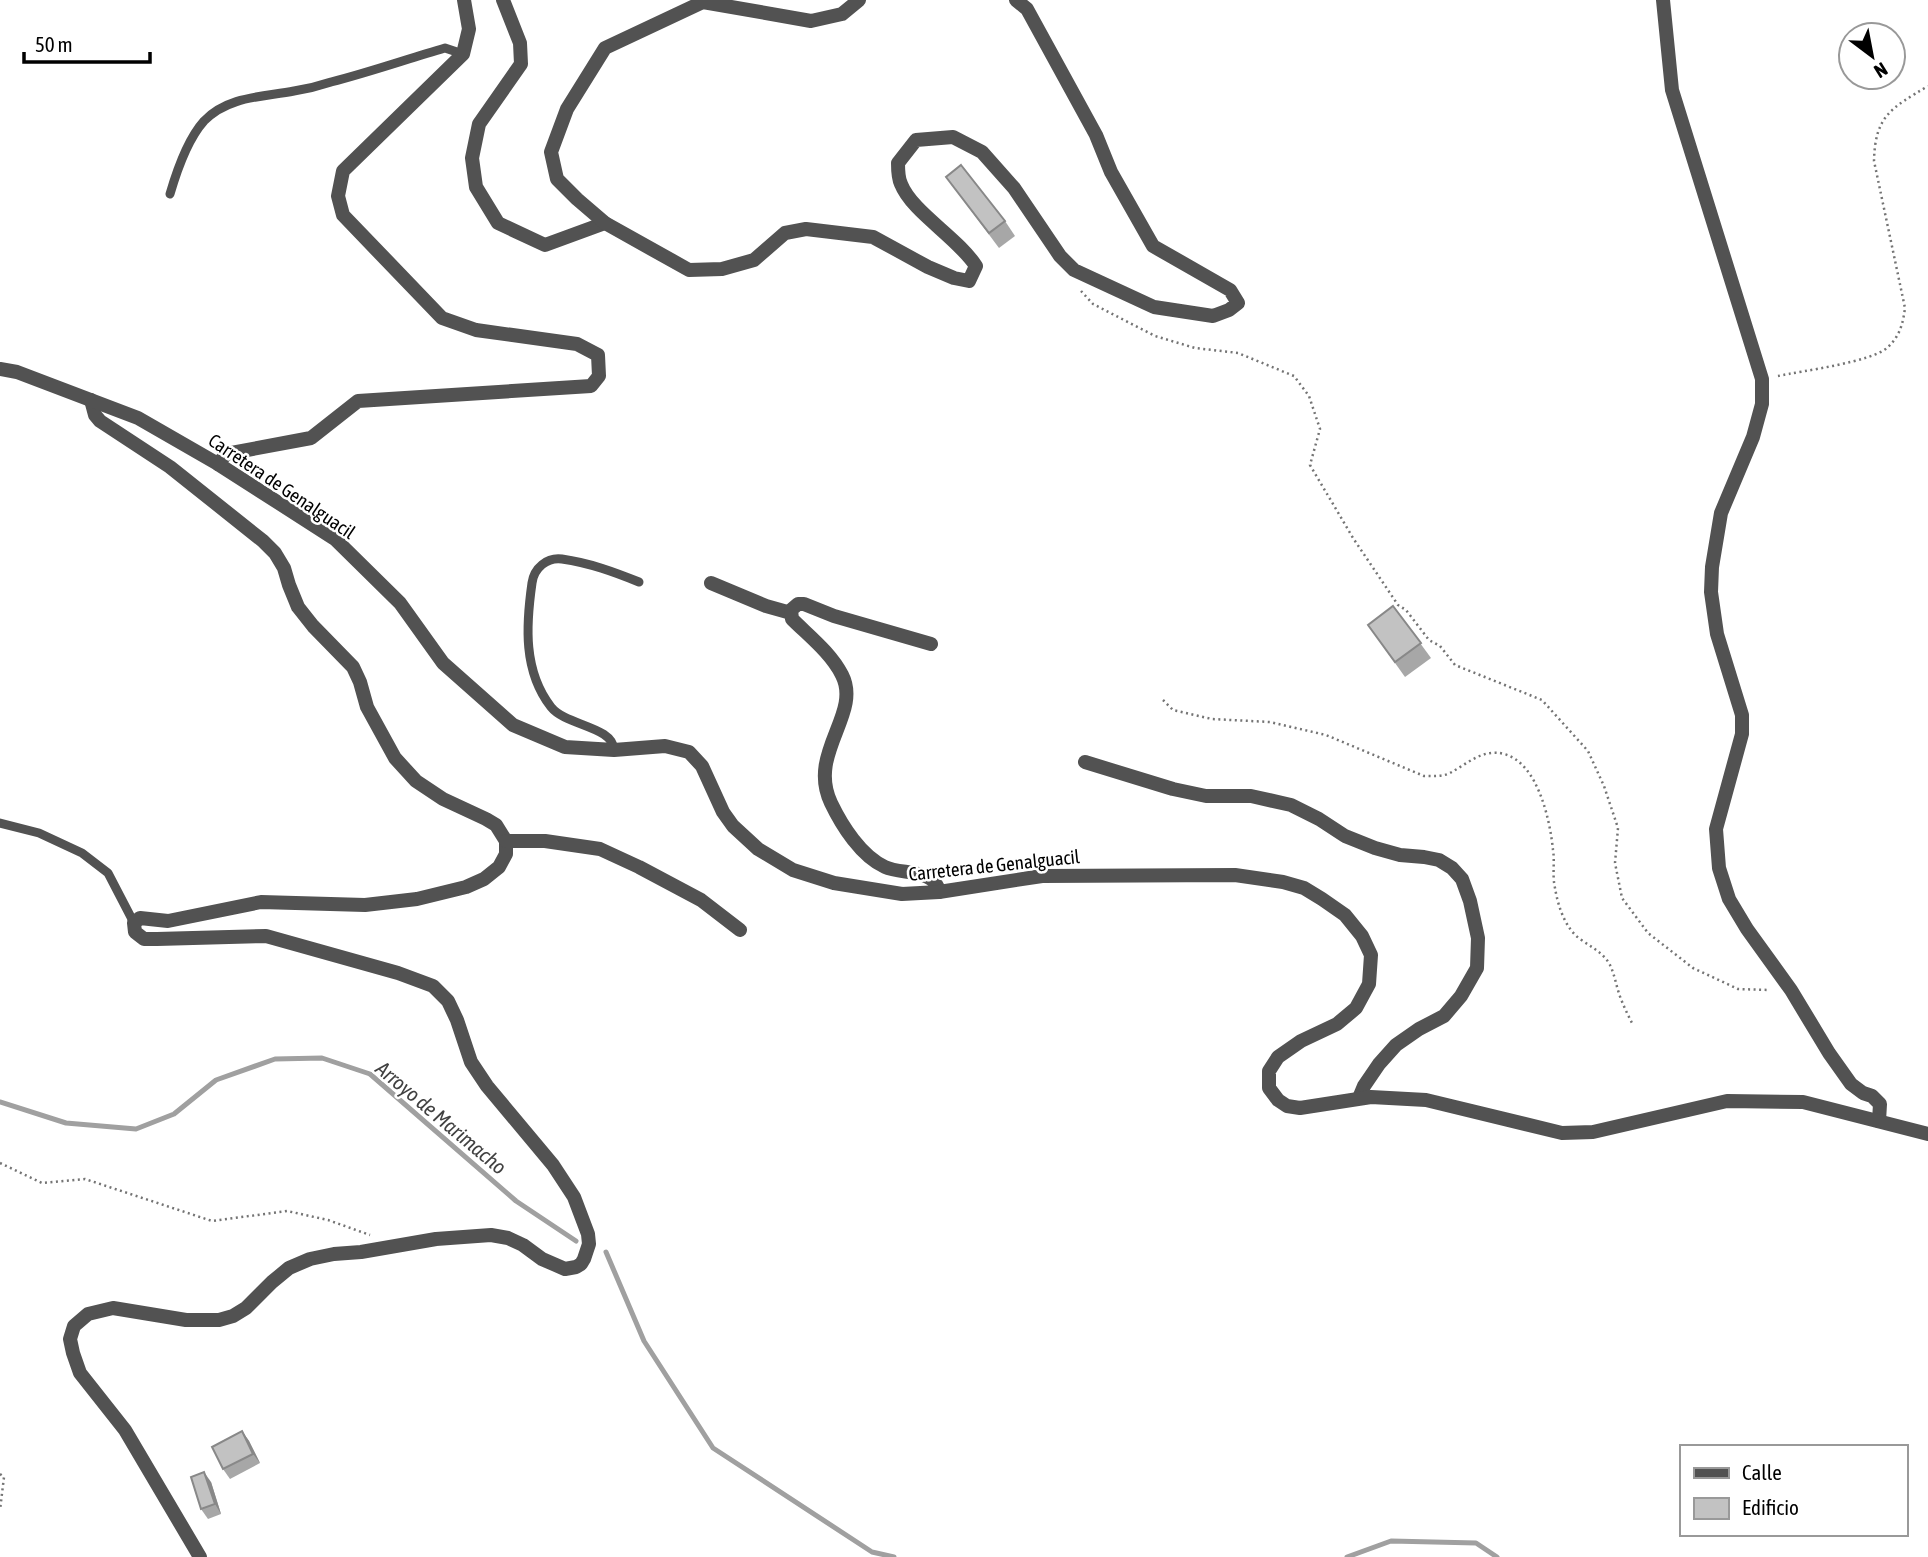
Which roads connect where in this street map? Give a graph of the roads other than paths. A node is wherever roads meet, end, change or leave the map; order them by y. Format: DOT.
graph roads {
  1 [pos="464,0"];
  2 [pos="503,0"];
  3 [pos="859,0"];
  4 [pos="1016,0"];
  5 [pos="1663,0"];
  6 [pos="463,54"];
  7 [pos="170,194"];
  8 [pos="606,223"];
  9 [pos="0,369"];
  10 [pos="91,400"];
  11 [pos="218,464"];
  12 [pos="639,582"];
  13 [pos="711,583"];
  14 [pos="791,613"];
  15 [pos="931,644"];
  16 [pos="614,750"];
  17 [pos="1085,762"];
  18 [pos="0,823"];
  19 [pos="506,841"];
  20 [pos="939,892"];
  21 [pos="134,923"];
  22 [pos="740,930"];
  23 [pos="1359,1098"];
  24 [pos="1879,1121"];
  25 [pos="1928,1134"];
  26 [pos="200,1557"];
  1 -- 6 [label="street"];
  2 -- 8 [label="street"];
  3 -- 8 [label="street"];
  4 -- 8 [label="street"];
  5 -- 24 [label="street"];
  6 -- 7 [label="lane"];
  6 -- 11 [label="street"];
  9 -- 10 [label="street, Carretera de Genalguacil"];
  10 -- 11 [label="street, Carretera de Genalguacil"];
  10 -- 19 [label="street"];
  11 -- 16 [label="street, Carretera de Genalguacil"];
  12 -- 16 [label="lane"];
  13 -- 14 [label="street"];
  14 -- 15 [label="street"];
  14 -- 20 [label="street"];
  16 -- 20 [label="street, Carretera de Genalguacil"];
  17 -- 23 [label="street"];
  18 -- 21 [label="lane"];
  19 -- 21 [label="street"];
  19 -- 22 [label="street"];
  20 -- 23 [label="street, Carretera de Genalguacil"];
  21 -- 26 [label="street"];
  23 -- 24 [label="street, Carretera de Genalguacil"];
  24 -- 25 [label="street, Carretera de Genalguacil"];
}
